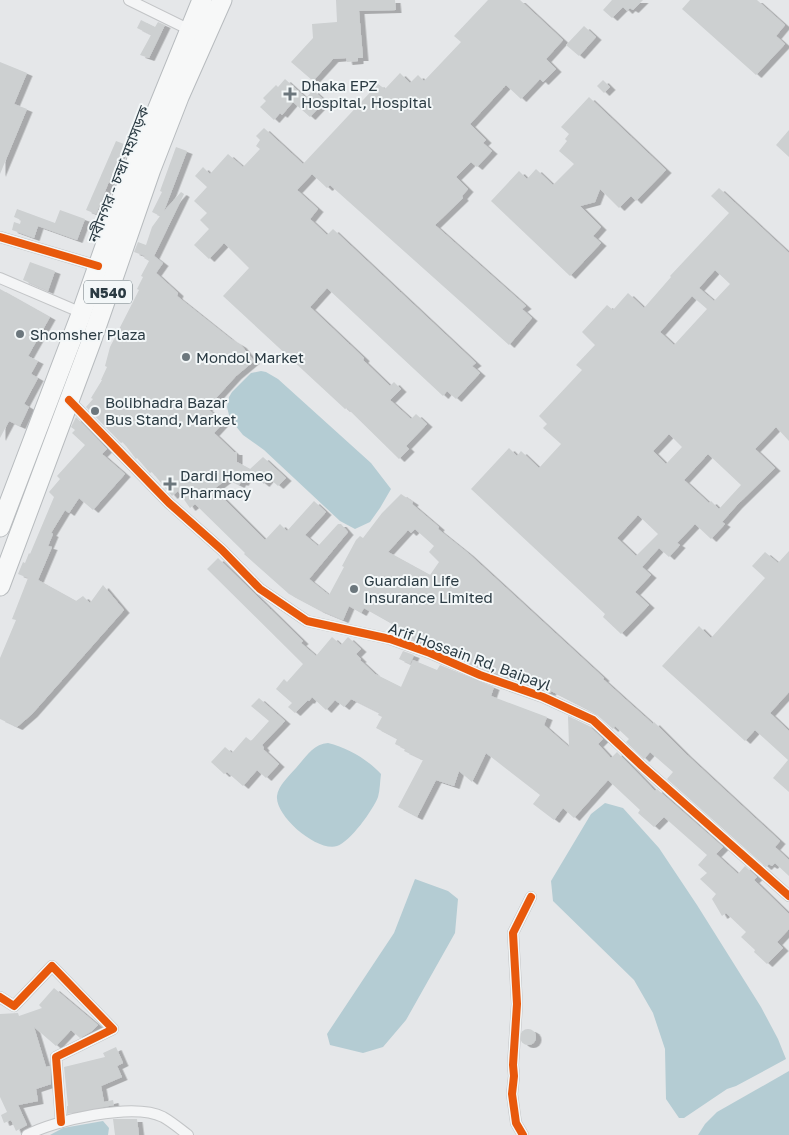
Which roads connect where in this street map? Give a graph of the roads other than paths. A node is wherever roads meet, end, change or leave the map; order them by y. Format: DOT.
graph roads {
  1 [pos="129,0"];
  2 [pos="202,0"];
  3 [pos="222,0"];
  4 [pos="190,30"];
  5 [pos="0,237"];
  6 [pos="98,266"];
  7 [pos="0,278"];
  8 [pos="82,313"];
  9 [pos="69,400"];
  10 [pos="0,527"];
  11 [pos="0,586"];
  12 [pos="789,896"];
  13 [pos="531,897"];
  14 [pos="0,997"];
  15 [pos="61,1122"];
  16 [pos="27,1135"];
  17 [pos="188,1135"];
  18 [pos="523,1135"];
  1 -- 4 [label="street"];
  2 -- 4 [label="highway, নবীনগর - চন্দ্রা মহাসড়ক / N540"];
  3 -- 9 [label="highway, নবীনগর - চন্দ্রা মহাসড়ক / N540"];
  4 -- 6 [label="highway, নবীনগর - চন্দ্রা মহাসড়ক / N540"];
  5 -- 6 [label="street"];
  6 -- 8 [label="highway, নবীনগর - চন্দ্রা মহাসড়ক / N540"];
  7 -- 8 [label="street"];
  8 -- 10 [label="highway, নবীনগর - চন্দ্রা মহাসড়ক / N540"];
  9 -- 11 [label="highway, নবীনগর - চন্দ্রা মহাসড়ক / N540"];
  9 -- 12 [label="street, Arif Hossain Rd, Baipayl"];
  13 -- 18 [label="street"];
  14 -- 15 [label="street"];
  15 -- 16 [label="street"];
  15 -- 17 [label="street"];
}
